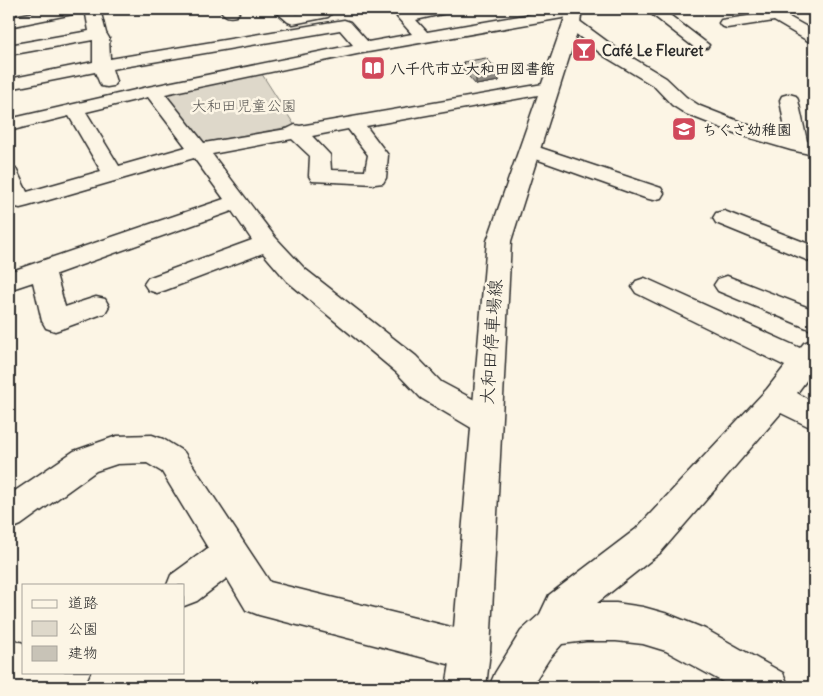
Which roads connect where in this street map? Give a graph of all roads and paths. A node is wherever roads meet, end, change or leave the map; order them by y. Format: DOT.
graph roads {
  1 [pos="72,9"];
  2 [pos="92,9"];
  3 [pos="446,9"];
  4 [pos="653,9"];
  5 [pos="342,10"];
  6 [pos="44,12"];
  7 [pos="770,12"];
  8 [pos="575,13"];
  9 [pos="280,14"];
  10 [pos="9,22"];
  11 [pos="728,23"];
  12 [pos="98,34"];
  13 [pos="423,37"];
  14 [pos="812,44"];
  15 [pos="701,45"];
  16 [pos="364,48"];
  17 [pos="9,50"];
  18 [pos="102,66"];
  19 [pos="9,84"];
  20 [pos="549,88"];
  21 [pos="153,91"];
  22 [pos="118,98"];
  23 [pos="789,100"];
  24 [pos="74,109"];
  25 [pos="353,123"];
  26 [pos="9,126"];
  27 [pos="295,131"];
  28 [pos="806,147"];
  29 [pos="199,150"];
  30 [pos="529,150"];
  31 [pos="9,172"];
  32 [pos="113,174"];
  33 [pos="653,193"];
  34 [pos="237,202"];
  35 [pos="724,218"];
  36 [pos="267,242"];
  37 [pos="814,255"];
  38 [pos="43,270"];
  39 [pos="9,281"];
  40 [pos="157,284"];
  41 [pos="727,285"];
  42 [pos="645,287"];
  43 [pos="96,306"];
  44 [pos="814,322"];
  45 [pos="809,356"];
  46 [pos="777,396"];
  47 [pos="814,417"];
  48 [pos="486,421"];
  49 [pos="9,514"];
  50 [pos="231,553"];
  51 [pos="185,587"];
  52 [pos="553,627"];
  53 [pos="470,651"];
  54 [pos="9,657"];
  55 [pos="67,674"];
  56 [pos="22,687"];
  57 [pos="50,687"];
  58 [pos="466,687"];
  59 [pos="509,687"];
  60 [pos="770,687"];
  1 -- 6 [label="street"];
  2 -- 12 [label="street"];
  3 -- 13 [label="street"];
  4 -- 15 [label="street"];
  5 -- 9 [label="street"];
  6 -- 10 [label="street"];
  7 -- 11 [label="street"];
  7 -- 14 [label="street"];
  8 -- 13 [label="street"];
  8 -- 20 [label="street, 大和田停車場線"];
  8 -- 28 [label="street"];
  12 -- 17 [label="street"];
  12 -- 18 [label="street"];
  13 -- 16 [label="street"];
  16 -- 18 [label="street"];
  16 -- 21 [label="street"];
  18 -- 19 [label="street"];
  18 -- 22 [label="street"];
  20 -- 25 [label="street"];
  20 -- 30 [label="street, 大和田停車場線"];
  21 -- 22 [label="street"];
  21 -- 29 [label="street"];
  22 -- 24 [label="street"];
  23 -- 28 [label="street"];
  24 -- 26 [label="street"];
  24 -- 32 [label="street"];
  25 -- 27 [label="street"];
  25 -- 27 [label="street"];
  27 -- 29 [label="street"];
  29 -- 32 [label="street"];
  29 -- 34 [label="street"];
  30 -- 33 [label="street"];
  30 -- 48 [label="street, 大和田停車場線"];
  31 -- 32 [label="street"];
  34 -- 36 [label="street"];
  34 -- 38 [label="street"];
  35 -- 37 [label="street"];
  36 -- 40 [label="street"];
  36 -- 48 [label="street"];
  38 -- 39 [label="street"];
  38 -- 43 [label="street"];
  41 -- 44 [label="street"];
  42 -- 45 [label="street"];
  45 -- 46 [label="street"];
  46 -- 47 [label="street"];
  46 -- 52 [label="street"];
  48 -- 53 [label="street, 大和田停車場線"];
  49 -- 50 [label="street"];
  50 -- 51 [label="street"];
  50 -- 53 [label="street"];
  52 -- 59 [label="street"];
  52 -- 60 [label="street"];
  53 -- 58 [label="street, 大和田停車場線"];
  54 -- 56 [label="street"];
  55 -- 57 [label="street"];
}
